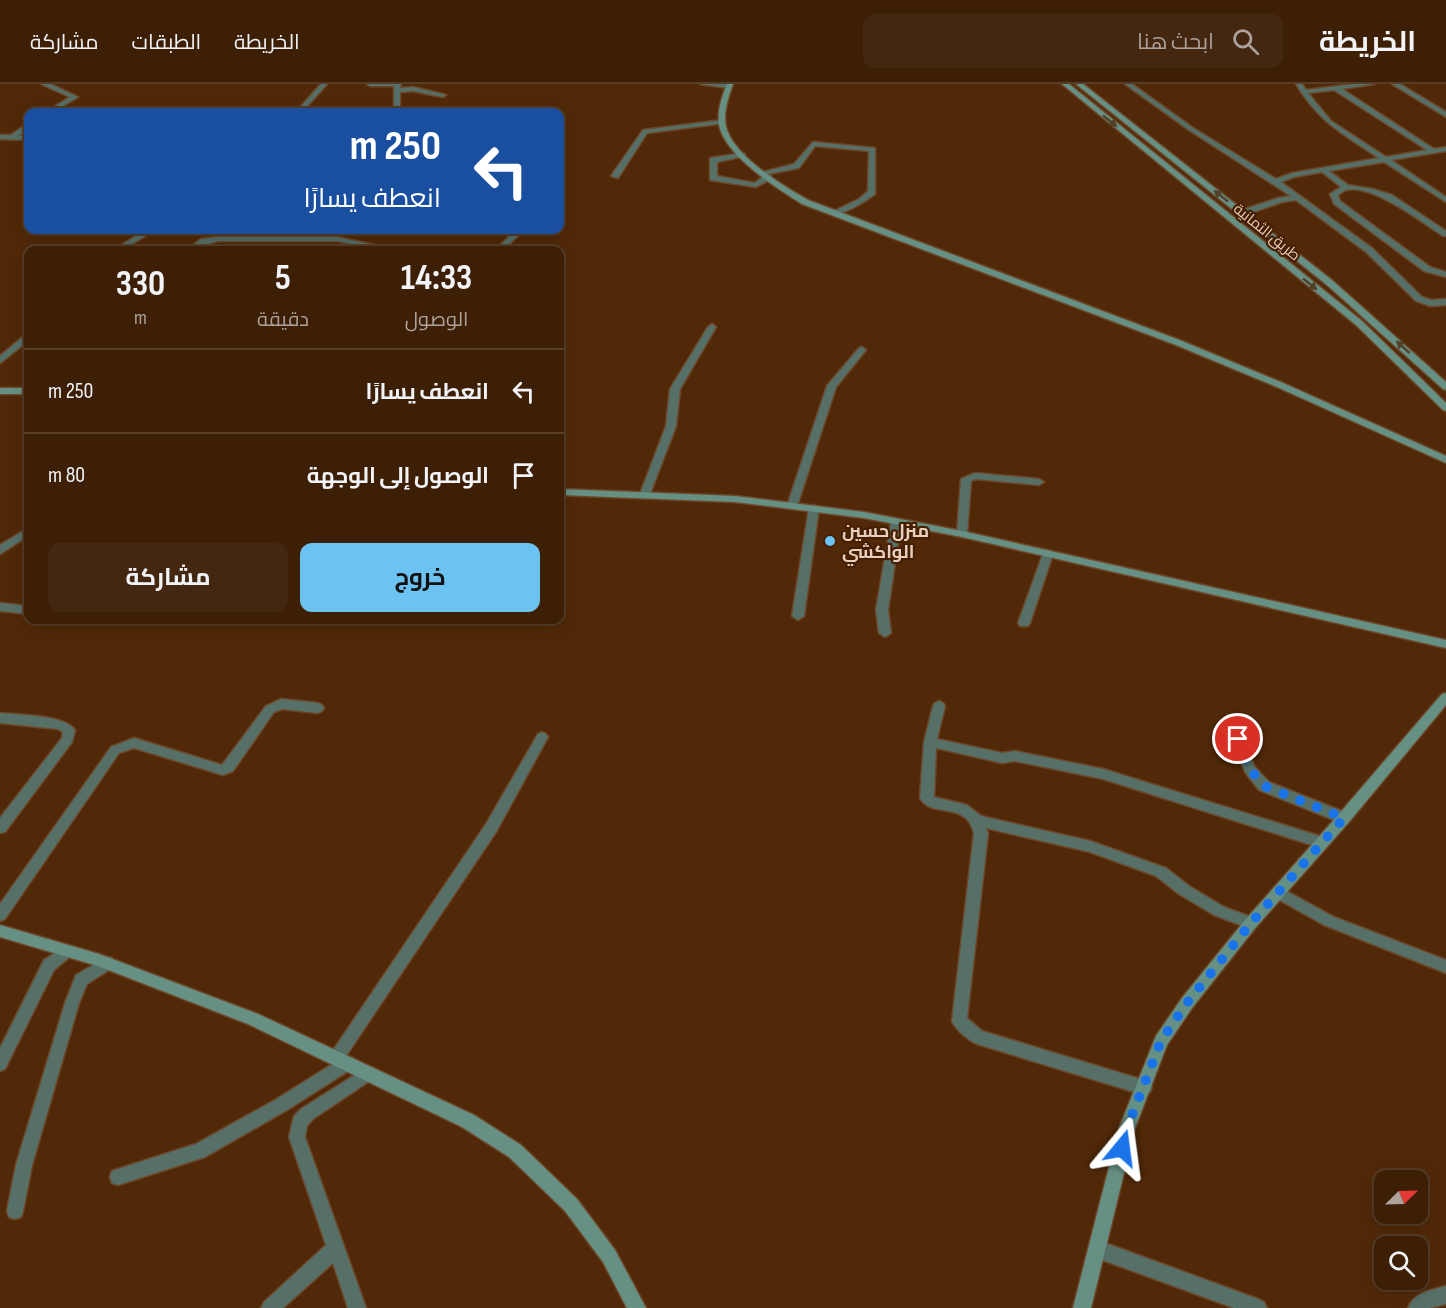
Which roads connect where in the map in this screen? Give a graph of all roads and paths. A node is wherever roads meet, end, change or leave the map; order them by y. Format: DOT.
graph roads {
  1 [pos="44,84"];
  2 [pos="324,84"];
  3 [pos="370,84"];
  4 [pos="704,84"];
  5 [pos="1065,84"];
  6 [pos="1079,84"];
  7 [pos="1128,84"];
  8 [pos="1299,84"];
  9 [pos="1371,84"];
  10 [pos="1395,84"];
  11 [pos="730,85"];
  12 [pos="398,86"];
  13 [pos="1335,88"];
  14 [pos="1304,92"];
  15 [pos="443,95"];
  16 [pos="56,108"];
  17 [pos="303,108"];
  18 [pos="397,108"];
  19 [pos="1446,115"];
  20 [pos="723,122"];
  21 [pos="24,128"];
  22 [pos="0,137"];
  23 [pos="13,137"];
  24 [pos="24,138"];
  25 [pos="1446,149"];
  26 [pos="1433,151"];
  27 [pos="743,155"];
  28 [pos="1383,158"];
  29 [pos="1322,170"];
  30 [pos="766,175"];
  31 [pos="615,176"];
  32 [pos="1275,182"];
  33 [pos="1346,187"];
  34 [pos="1296,198"];
  35 [pos="1446,200"];
  36 [pos="834,213"];
  37 [pos="1242,213"];
  38 [pos="144,234"];
  39 [pos="516,234"];
  40 [pos="1446,234"];
  41 [pos="124,246"];
  42 [pos="197,246"];
  43 [pos="373,246"];
  44 [pos="503,246"];
  45 [pos="1398,247"];
  46 [pos="1369,250"];
  47 [pos="1446,274"];
  48 [pos="1446,302"];
  49 [pos="712,327"];
  50 [pos="24,340"];
  51 [pos="862,350"];
  52 [pos="0,360"];
  53 [pos="1446,387"];
  54 [pos="0,391"];
  55 [pos="24,392"];
  56 [pos="1446,408"];
  57 [pos="1446,460"];
  58 [pos="1039,482"];
  59 [pos="564,492"];
  60 [pos="645,494"];
  61 [pos="792,506"];
  62 [pos="814,507"];
  63 [pos="896,522"];
  64 [pos="24,534"];
  65 [pos="962,534"];
  66 [pos="0,550"];
  67 [pos="1048,554"];
  68 [pos="0,607"];
  69 [pos="24,610"];
  70 [pos="798,616"];
  71 [pos="1024,622"];
  72 [pos="885,633"];
  73 [pos="1446,644"];
  74 [pos="1446,697"];
  75 [pos="939,706"];
  76 [pos="318,708"];
  77 [pos="0,718"];
  78 [pos="542,737"];
  79 [pos="1238,739"];
  80 [pos="930,742"];
  81 [pos="1344,818"];
  82 [pos="979,821"];
  83 [pos="0,828"];
  84 [pos="1321,842"];
  85 [pos="1279,893"];
  86 [pos="0,915"];
  87 [pos="1251,923"];
  88 [pos="0,931"];
  89 [pos="67,951"];
  90 [pos="107,963"];
  91 [pos="1446,967"];
  92 [pos="343,1060"];
  93 [pos="0,1064"];
  94 [pos="369,1073"];
  95 [pos="1144,1087"];
  96 [pos="118,1178"];
  97 [pos="15,1211"];
  98 [pos="336,1248"];
  99 [pos="1097,1249"];
  100 [pos="1446,1295"];
  101 [pos="270,1308"];
  102 [pos="357,1308"];
  103 [pos="637,1308"];
  104 [pos="1082,1308"];
  105 [pos="1258,1308"];
  106 [pos="1417,1308"];
  1 -- 16 [label="street"];
  2 -- 17 [label="street"];
  3 -- 12 [label="street"];
  4 -- 11 [label="street"];
  5 -- 56 [label="street, طريق الثمانية, one-way"];
  37 -- 6 [label="street, one-way"];
  7 -- 32 [label="street"];
  8 -- 14 [label="street"];
  9 -- 13 [label="street"];
  10 -- 19 [label="street"];
  11 -- 20 [label="street"];
  12 -- 15 [label="street"];
  12 -- 18 [label="street"];
  13 -- 14 [label="street"];
  13 -- 26 [label="street"];
  14 -- 28 [label="street"];
  20 -- 27 [label="street"];
  20 -- 31 [label="street"];
  21 -- 23 [label="street"];
  22 -- 23 [label="street"];
  23 -- 24 [label="street"];
  25 -- 26 [label="street"];
  26 -- 28 [label="street"];
  27 -- 30 [label="street"];
  27 -- 30 [label="street"];
  28 -- 29 [label="street"];
  28 -- 35 [label="street"];
  29 -- 32 [label="street"];
  29 -- 33 [label="street"];
  30 -- 36 [label="street"];
  30 -- 36 [label="street"];
  32 -- 34 [label="street"];
  33 -- 40 [label="street"];
  33 -- 45 [label="street"];
  34 -- 37 [label="street"];
  34 -- 46 [label="street"];
  36 -- 57 [label="street"];
  53 -- 37 [label="street, one-way"];
  38 -- 41 [label="street"];
  39 -- 44 [label="street"];
  42 -- 43 [label="street"];
  45 -- 46 [label="street"];
  45 -- 47 [label="street"];
  46 -- 48 [label="street"];
  49 -- 60 [label="street"];
  50 -- 52 [label="street"];
  51 -- 61 [label="street"];
  54 -- 55 [label="street"];
  58 -- 65 [label="street"];
  59 -- 60 [label="street"];
  60 -- 61 [label="street"];
  61 -- 62 [label="street"];
  62 -- 63 [label="street"];
  62 -- 70 [label="street"];
  63 -- 65 [label="street"];
  63 -- 72 [label="street"];
  64 -- 66 [label="street"];
  65 -- 67 [label="street"];
  67 -- 71 [label="street"];
  67 -- 73 [label="street"];
  68 -- 69 [label="street"];
  74 -- 81 [label="street"];
  75 -- 80 [label="street"];
  76 -- 86 [label="street"];
  77 -- 83 [label="street"];
  78 -- 92 [label="street"];
  79 -- 81 [label="street"];
  80 -- 82 [label="street"];
  80 -- 84 [label="street"];
  81 -- 84 [label="street"];
  82 -- 87 [label="street"];
  82 -- 95 [label="street"];
  84 -- 85 [label="street"];
  85 -- 87 [label="street"];
  85 -- 91 [label="street"];
  87 -- 95 [label="street"];
  88 -- 89 [label="street"];
  89 -- 90 [label="street"];
  89 -- 93 [label="street"];
  90 -- 92 [label="street"];
  90 -- 97 [label="street"];
  92 -- 94 [label="street"];
  92 -- 96 [label="street"];
  94 -- 98 [label="street"];
  94 -- 103 [label="street"];
  95 -- 99 [label="street"];
  98 -- 101 [label="street"];
  98 -- 102 [label="street"];
  99 -- 104 [label="street"];
  99 -- 105 [label="street"];
  100 -- 106 [label="street"];
}
